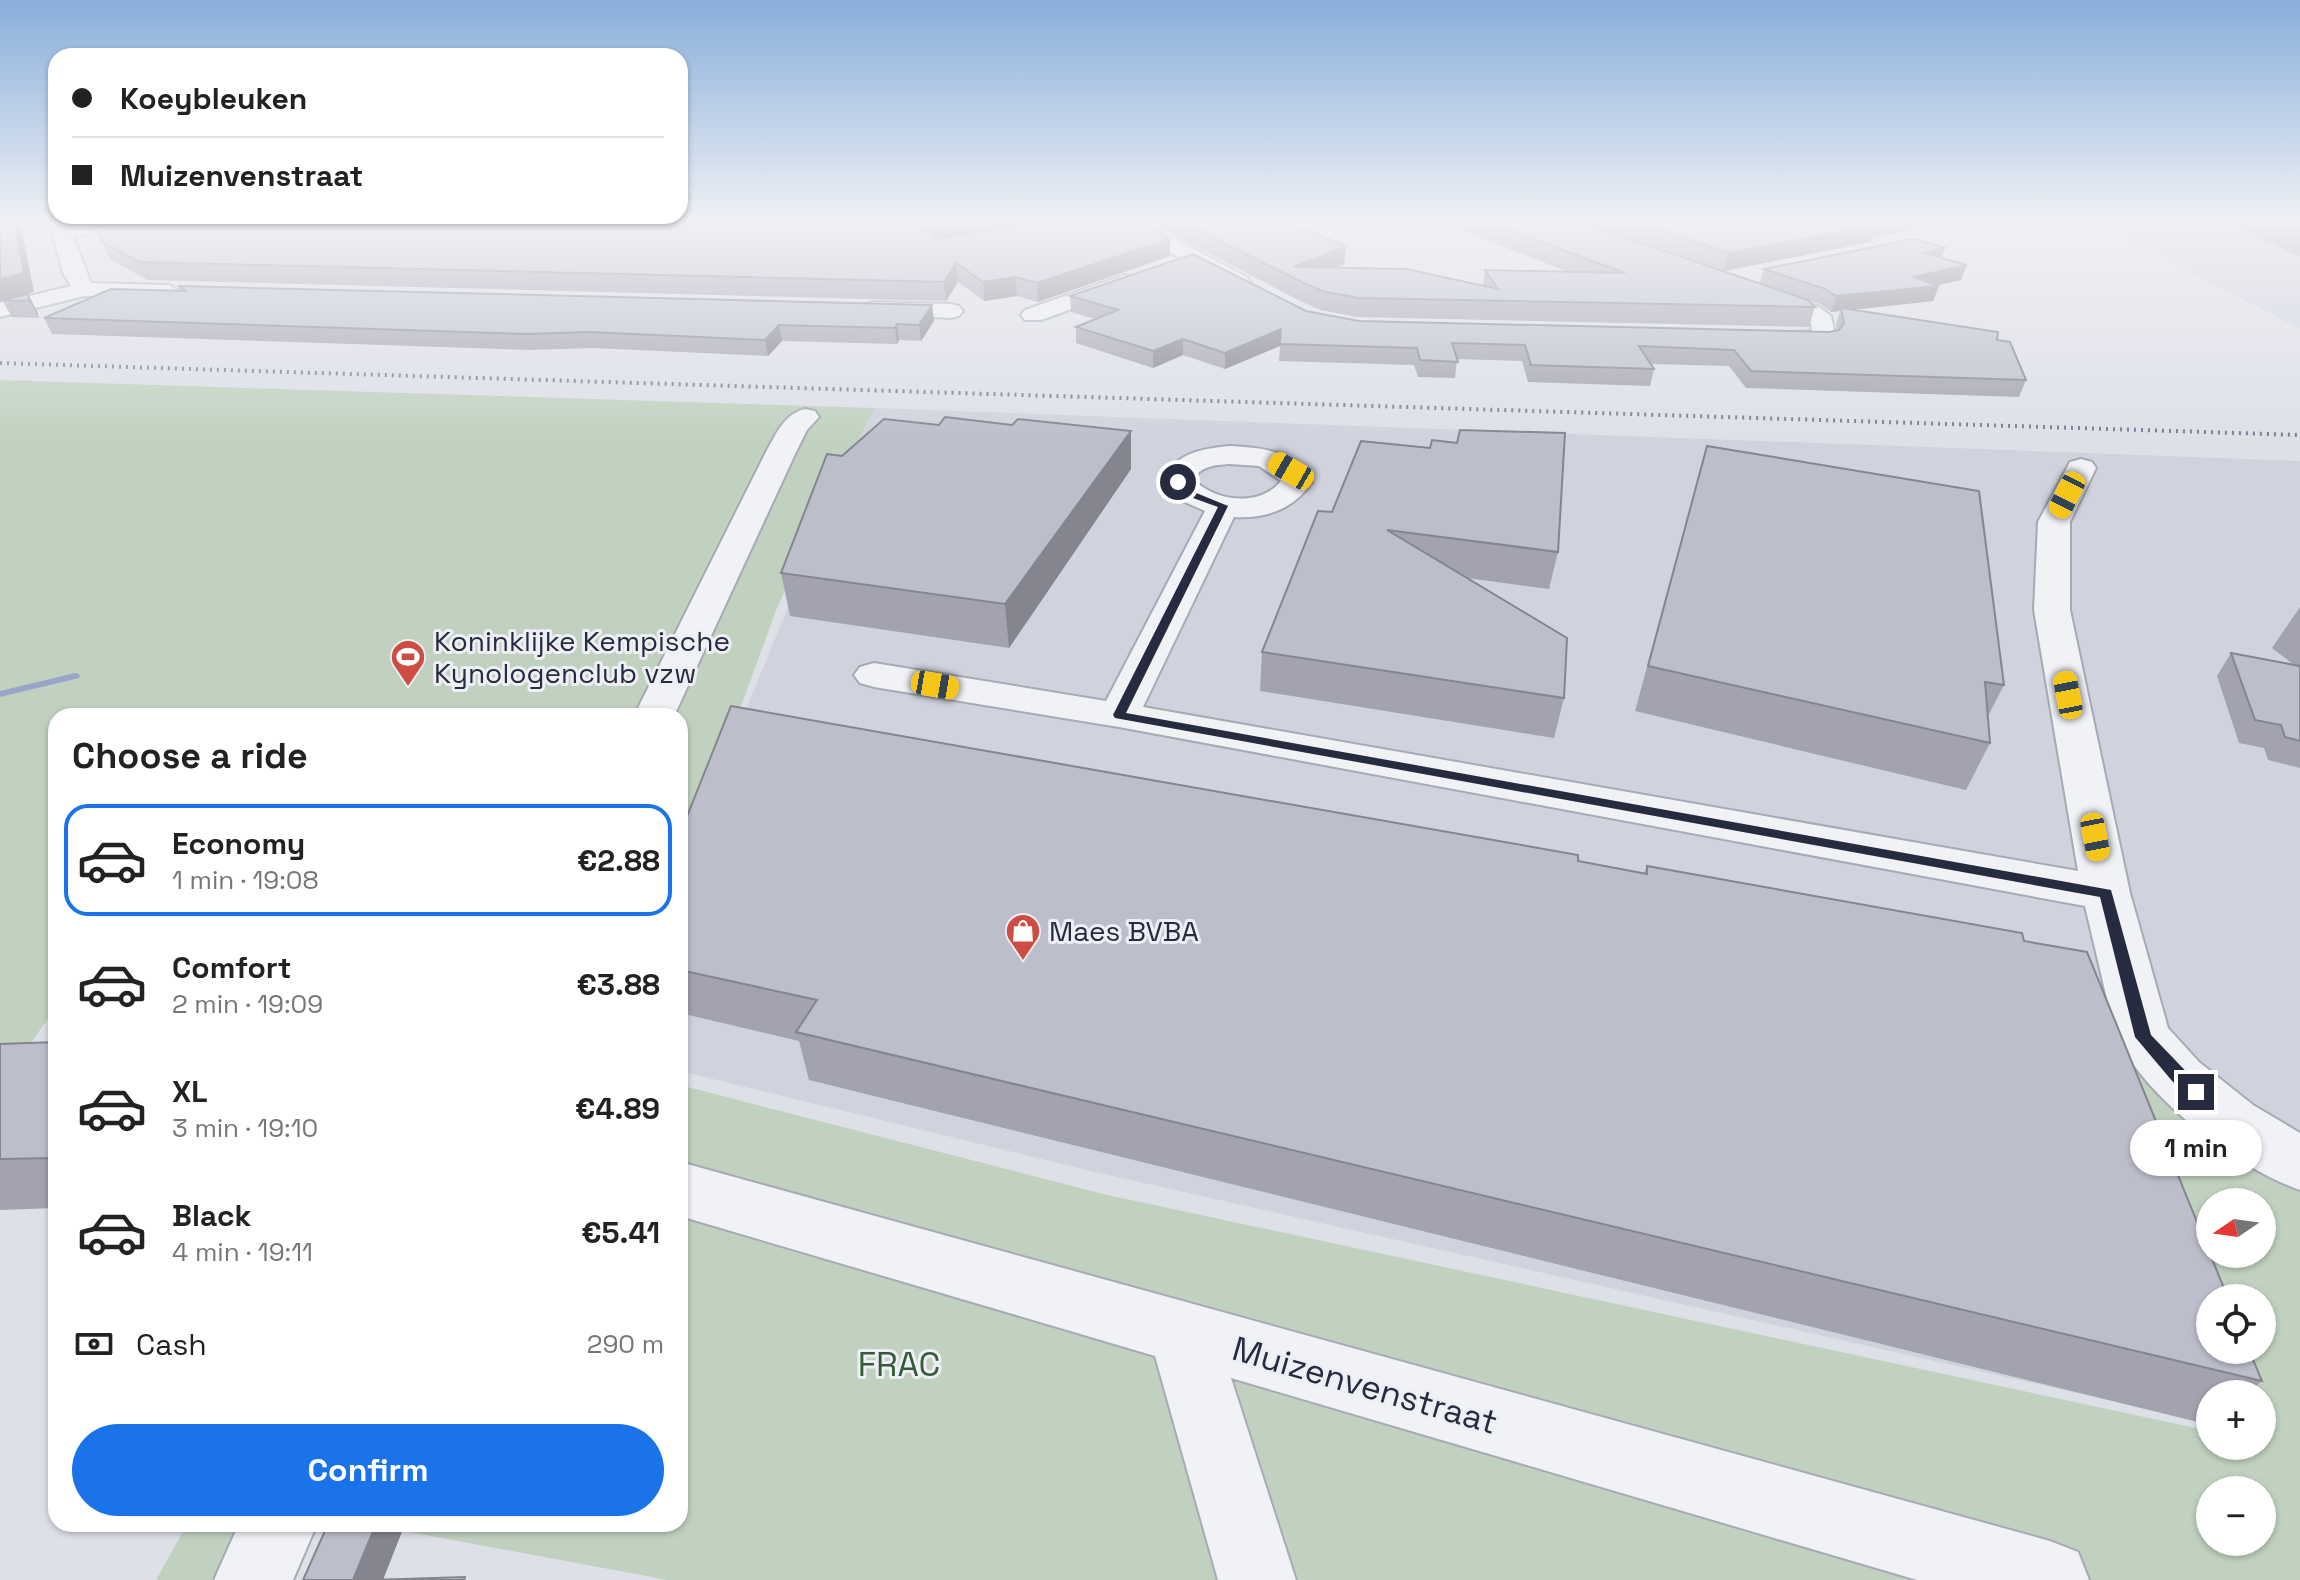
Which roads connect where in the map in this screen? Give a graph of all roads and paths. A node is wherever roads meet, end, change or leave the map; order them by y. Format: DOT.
graph roads {
  1 [pos="61,295"];
  2 [pos="1090,295"];
  3 [pos="1769,295"];
  4 [pos="857,309"];
  5 [pos="0,310"];
  6 [pos="951,311"];
  7 [pos="1033,315"];
  8 [pos="1753,338"];
  9 [pos="805,417"];
  10 [pos="2081,468"];
  11 [pos="1223,506"];
  12 [pos="874,675"];
  13 [pos="658,708"];
  14 [pos="1119,715"];
  15 [pos="2106,893"];
  16 [pos="2300,1164"];
  17 [pos="688,1191"];
  18 [pos="1182,1332"];
  19 [pos="275,1532"];
  20 [pos="253,1580"];
  21 [pos="1257,1580"];
  22 [pos="2050,1580"];
  1 -- 5 [label="street"];
  2 -- 7 [label="street"];
  3 -- 8 [label="street"];
  4 -- 6 [label="street"];
  9 -- 13 [label="street"];
  10 -- 15 [label="street"];
  11 -- 14 [label="street"];
  12 -- 14 [label="street"];
  14 -- 15 [label="street"];
  15 -- 16 [label="street"];
  17 -- 18 [label="street, Muizenvenstraat"];
  18 -- 21 [label="street"];
  18 -- 22 [label="street, Muizenvenstraat"];
  19 -- 20 [label="street"];
}
